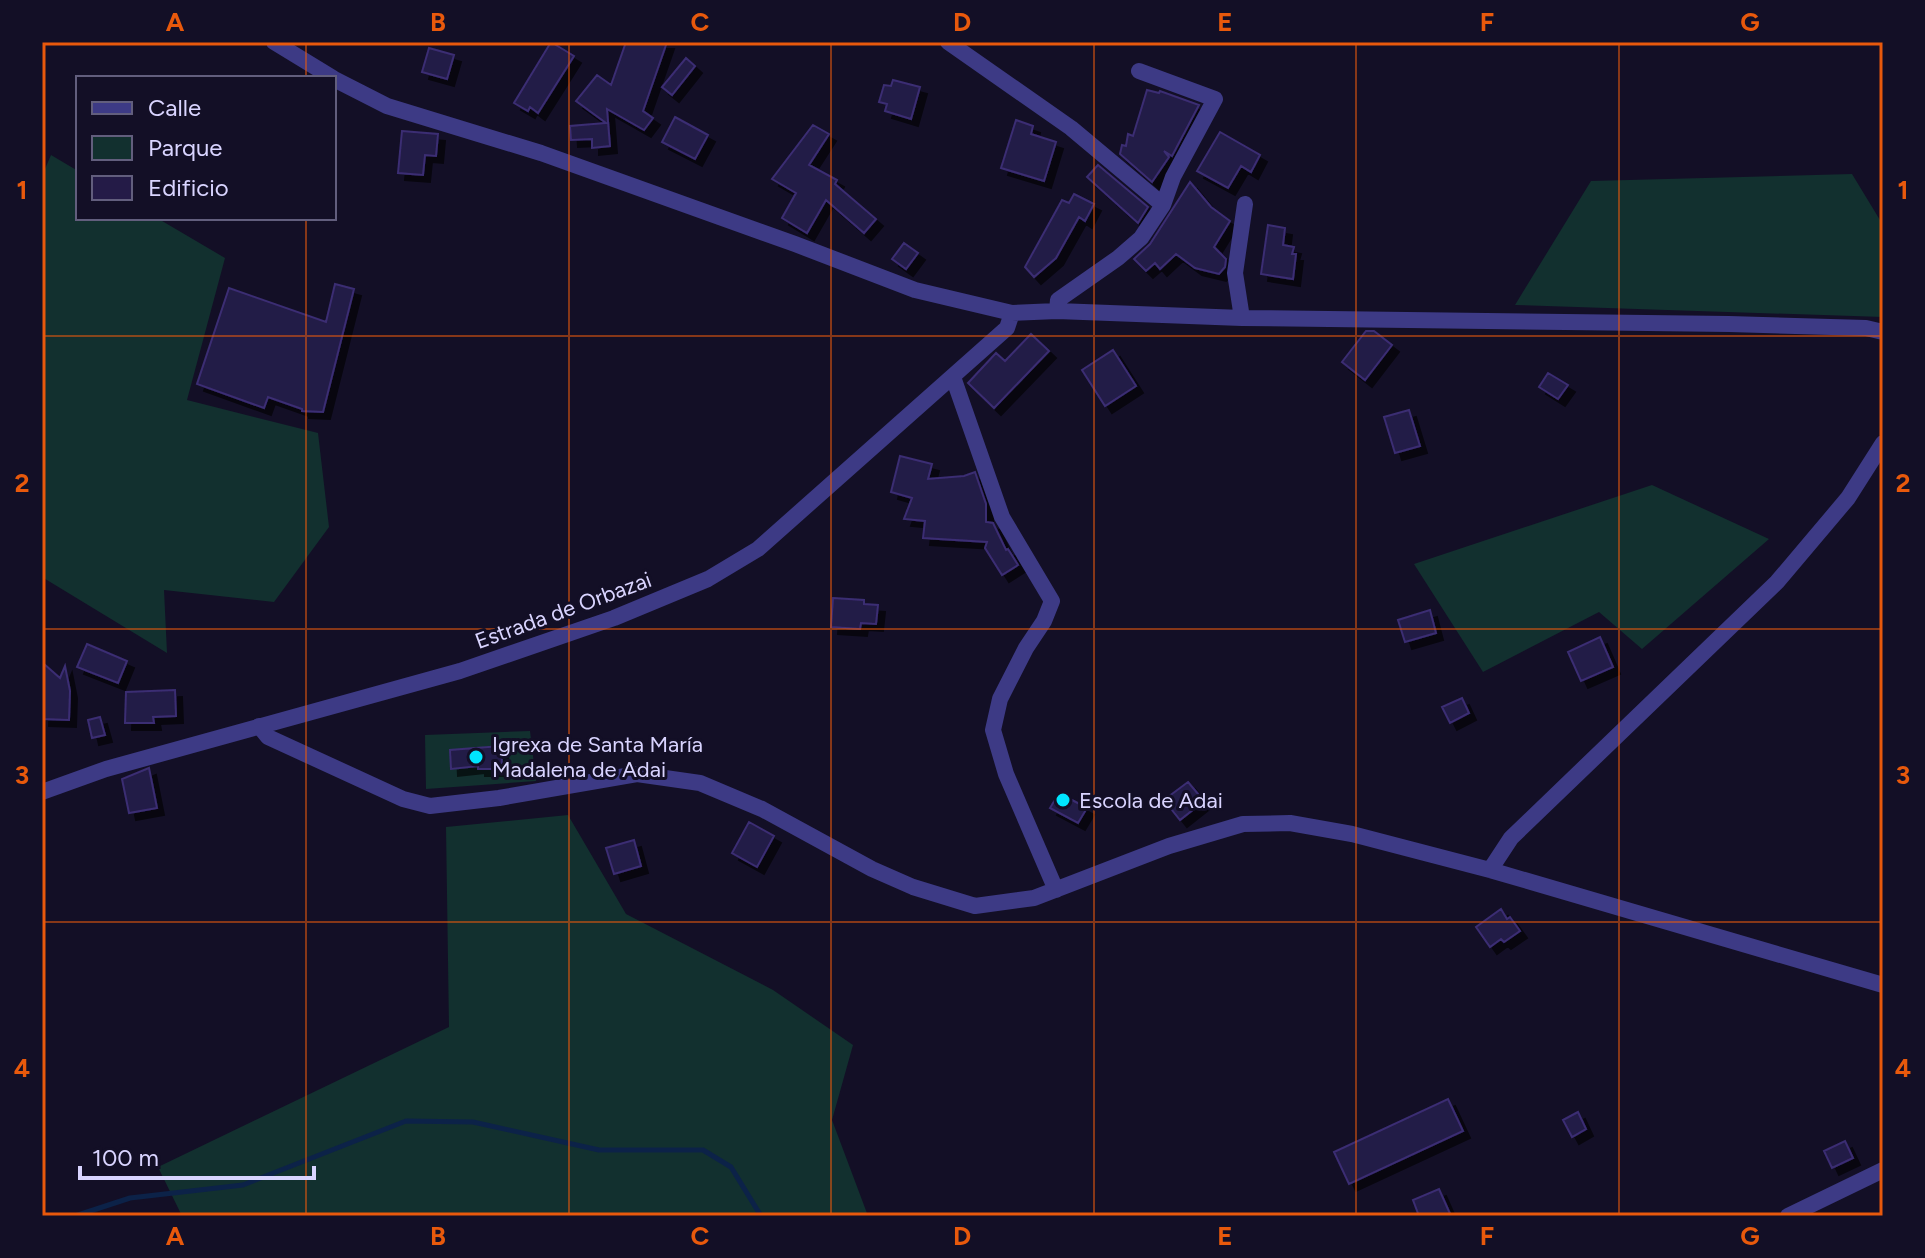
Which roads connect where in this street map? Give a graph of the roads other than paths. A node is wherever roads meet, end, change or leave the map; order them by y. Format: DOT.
graph roads {
  1 [pos="274,42"];
  2 [pos="948,42"];
  3 [pos="1139,71"];
  4 [pos="331,76"];
  5 [pos="336,79"];
  6 [pos="1245,204"];
  7 [pos="1163,205"];
  8 [pos="1057,311"];
  9 [pos="1012,313"];
  10 [pos="1242,318"];
  11 [pos="1883,332"];
  12 [pos="953,377"];
  13 [pos="1883,443"];
  14 [pos="284,719"];
  15 [pos="259,726"];
  16 [pos="289,746"];
  17 [pos="42,792"];
  18 [pos="1490,870"];
  19 [pos="1056,890"];
  20 [pos="1883,985"];
  21 [pos="1883,1170"];
  22 [pos="1788,1216"];
  1 -- 4 [label="street"];
  2 -- 7 [label="street"];
  3 -- 7 [label="street"];
  5 -- 9 [label="street"];
  6 -- 10 [label="street"];
  7 -- 8 [label="street"];
  8 -- 9 [label="street"];
  8 -- 10 [label="street"];
  9 -- 12 [label="street, Estrada de Orbazai"];
  10 -- 11 [label="street"];
  12 -- 14 [label="street, Estrada de Orbazai"];
  12 -- 19 [label="street"];
  13 -- 18 [label="street"];
  14 -- 15 [label="street, Estrada de Orbazai"];
  14 -- 16 [label="street"];
  15 -- 16 [label="street"];
  15 -- 17 [label="street, Estrada de Orbazai"];
  16 -- 19 [label="street"];
  18 -- 19 [label="street"];
  18 -- 20 [label="street"];
  21 -- 22 [label="street"];
}
